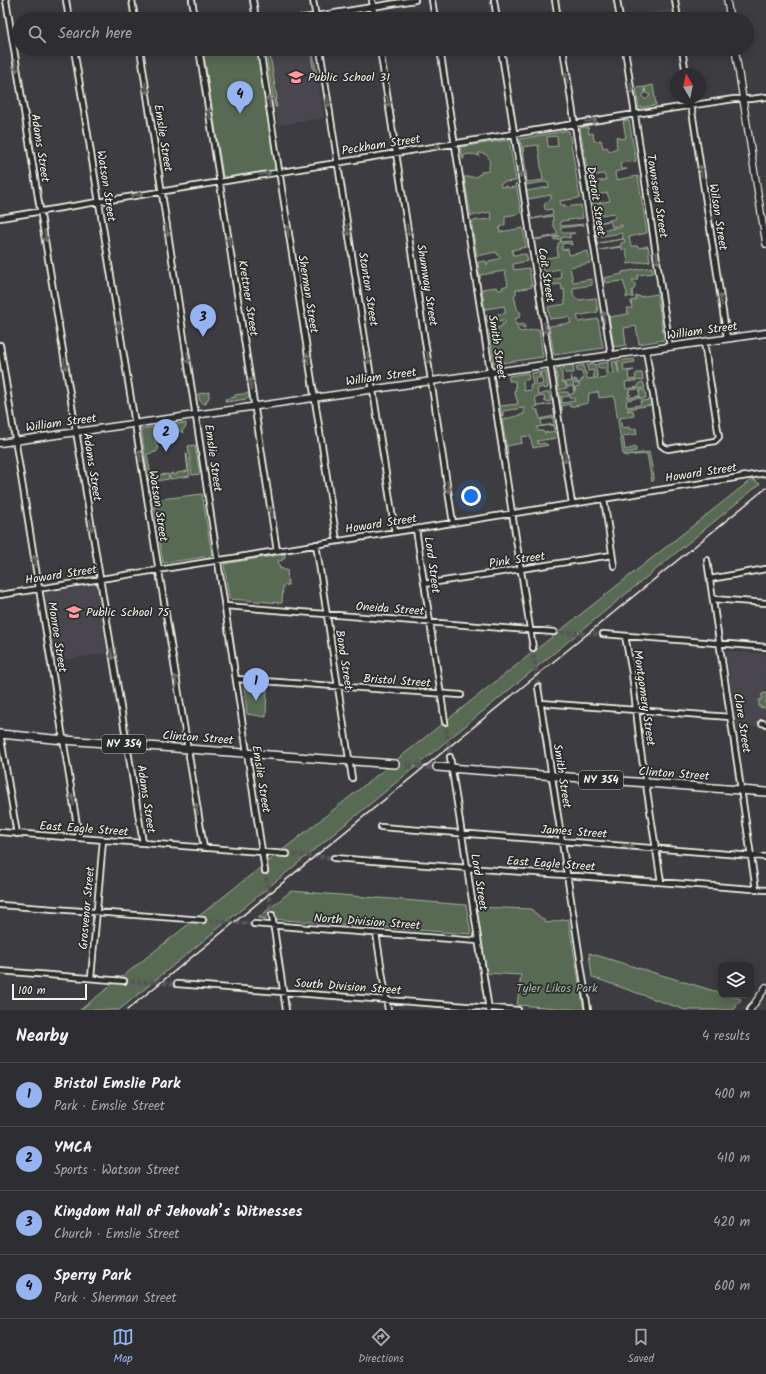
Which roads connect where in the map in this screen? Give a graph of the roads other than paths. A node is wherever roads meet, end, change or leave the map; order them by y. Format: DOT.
graph roads {
  1 [pos="6,0"];
  2 [pos="66,0"];
  3 [pos="132,0"];
  4 [pos="192,0"];
  5 [pos="253,0"];
  6 [pos="313,0"];
  7 [pos="372,0"];
  8 [pos="415,0"];
  9 [pos="432,0"];
  10 [pos="494,0"];
  11 [pos="555,0"];
  12 [pos="617,0"];
  13 [pos="675,0"];
  14 [pos="727,0"];
  15 [pos="373,7"];
  16 [pos="68,12"];
  17 [pos="134,12"];
  18 [pos="194,12"];
  19 [pos="255,12"];
  20 [pos="314,12"];
  21 [pos="347,12"];
  22 [pos="374,12"];
  23 [pos="434,12"];
  24 [pos="496,12"];
  25 [pos="557,12"];
  26 [pos="619,12"];
  27 [pos="677,12"];
  28 [pos="729,12"];
  29 [pos="12,37"];
  30 [pos="15,56"];
  31 [pos="75,56"];
  32 [pos="141,56"];
  33 [pos="200,56"];
  34 [pos="261,56"];
  35 [pos="321,56"];
  36 [pos="381,56"];
  37 [pos="441,56"];
  38 [pos="502,56"];
  39 [pos="564,56"];
  40 [pos="626,56"];
  41 [pos="683,56"];
  42 [pos="736,56"];
  43 [pos="685,68"];
  44 [pos="766,97"];
  45 [pos="743,98"];
  46 [pos="691,106"];
  47 [pos="635,114"];
  48 [pos="574,124"];
  49 [pos="514,134"];
  50 [pos="454,144"];
  51 [pos="396,153"];
  52 [pos="338,163"];
  53 [pos="279,172"];
  54 [pos="220,182"];
  55 [pos="162,191"];
  56 [pos="99,202"];
  57 [pos="40,211"];
  58 [pos="0,218"];
  59 [pos="766,244"];
  60 [pos="766,333"];
  61 [pos="727,338"];
  62 [pos="704,342"];
  63 [pos="0,345"];
  64 [pos="670,347"];
  65 [pos="646,350"];
  66 [pos="611,355"];
  67 [pos="550,364"];
  68 [pos="490,372"];
  69 [pos="431,381"];
  70 [pos="373,389"];
  71 [pos="314,398"];
  72 [pos="255,406"];
  73 [pos="196,414"];
  74 [pos="135,423"];
  75 [pos="76,432"];
  76 [pos="15,440"];
  77 [pos="0,442"];
  78 [pos="766,473"];
  79 [pos="604,499"];
  80 [pos="572,504"];
  81 [pos="512,514"];
  82 [pos="454,523"];
  83 [pos="416,529"];
  84 [pos="395,532"];
  85 [pos="337,542"];
  86 [pos="316,544"];
  87 [pos="277,551"];
  88 [pos="612,555"];
  89 [pos="218,560"];
  90 [pos="707,560"];
  91 [pos="614,566"];
  92 [pos="521,569"];
  93 [pos="766,569"];
  94 [pos="158,570"];
  95 [pos="100,579"];
  96 [pos="710,579"];
  97 [pos="424,584"];
  98 [pos="39,589"];
  99 [pos="0,595"];
  100 [pos="713,599"];
  101 [pos="766,603"];
  102 [pos="225,606"];
  103 [pos="327,614"];
  104 [pos="430,622"];
  105 [pos="530,630"];
  106 [pos="554,632"];
  107 [pos="603,634"];
  108 [pos="625,636"];
  109 [pos="719,644"];
  110 [pos="766,647"];
  111 [pos="533,648"];
  112 [pos="236,679"];
  113 [pos="538,686"];
  114 [pos="338,687"];
  115 [pos="441,694"];
  116 [pos="461,696"];
  117 [pos="541,703"];
  118 [pos="636,709"];
  119 [pos="730,717"];
  120 [pos="445,722"];
  121 [pos="0,733"];
  122 [pos="64,740"];
  123 [pos="127,744"];
  124 [pos="188,748"];
  125 [pos="248,753"];
  126 [pos="450,757"];
  127 [pos="349,760"];
  128 [pos="395,764"];
  129 [pos="437,767"];
  130 [pos="452,769"];
  131 [pos="552,776"];
  132 [pos="352,778"];
  133 [pos="647,783"];
  134 [pos="742,790"];
  135 [pos="766,792"];
  136 [pos="381,827"];
  137 [pos="0,832"];
  138 [pos="462,833"];
  139 [pos="17,834"];
  140 [pos="79,838"];
  141 [pos="103,840"];
  142 [pos="562,841"];
  143 [pos="143,843"];
  144 [pos="204,848"];
  145 [pos="656,848"];
  146 [pos="263,852"];
  147 [pos="287,854"];
  148 [pos="751,856"];
  149 [pos="766,857"];
  150 [pos="334,858"];
  151 [pos="467,868"];
  152 [pos="265,871"];
  153 [pos="567,875"];
  154 [pos="661,882"];
  155 [pos="756,890"];
  156 [pos="766,890"];
  157 [pos="0,904"];
  158 [pos="98,912"];
  159 [pos="272,915"];
  160 [pos="203,920"];
  161 [pos="254,924"];
  162 [pos="273,926"];
  163 [pos="376,933"];
  164 [pos="478,941"];
  165 [pos="0,971"];
  166 [pos="91,978"];
  167 [pos="124,981"];
  168 [pos="177,984"];
  169 [pos="766,988"];
  170 [pos="284,992"];
  171 [pos="386,1000"];
  172 [pos="489,1009"];
  173 [pos="286,1010"];
  174 [pos="388,1010"];
  175 [pos="518,1010"];
  176 [pos="588,1010"];
  177 [pos="750,1010"];
  1 -- 29 [label="street, Adams Street, one-way"];
  2 -- 16 [label="street"];
  3 -- 17 [label="street"];
  4 -- 18 [label="street"];
  5 -- 19 [label="street"];
  6 -- 20 [label="street"];
  7 -- 15 [label="street"];
  8 -- 15 [label="street"];
  9 -- 23 [label="street"];
  10 -- 24 [label="street"];
  11 -- 25 [label="street"];
  12 -- 26 [label="street"];
  13 -- 27 [label="street"];
  14 -- 28 [label="street"];
  15 -- 21 [label="street"];
  15 -- 22 [label="street"];
  30 -- 57 [label="street, Adams Street, one-way"];
  31 -- 56 [label="street, Watson Street"];
  32 -- 55 [label="street, Emslie Street, one-way"];
  54 -- 33 [label="street, Krettner Street, one-way"];
  53 -- 34 [label="street, Sherman Street, one-way"];
  35 -- 52 [label="street, Stanton Street, one-way"];
  36 -- 51 [label="street, Shumway Street, one-way"];
  37 -- 50 [label="street, Smith Street"];
  38 -- 49 [label="street, Coit Street"];
  48 -- 39 [label="street, Detroit Street, one-way"];
  40 -- 47 [label="street, Townsend Street, one-way"];
  41 -- 43 [label="street"];
  42 -- 45 [label="street"];
  44 -- 45 [label="street, Peckham Street"];
  45 -- 46 [label="street, Peckham Street"];
  45 -- 59 [label="street"];
  46 -- 47 [label="street, Peckham Street"];
  61 -- 46 [label="street, Wilson Street, one-way"];
  48 -- 47 [label="street, Peckham Street, one-way"];
  47 -- 64 [label="street, Townsend Street, one-way"];
  48 -- 49 [label="street, Peckham Street"];
  66 -- 48 [label="street, Detroit Street, one-way"];
  49 -- 50 [label="street, Peckham Street"];
  49 -- 67 [label="street, Coit Street, one-way"];
  51 -- 50 [label="street, Peckham Street, one-way"];
  50 -- 68 [label="street, Smith Street"];
  51 -- 52 [label="street, Peckham Street"];
  51 -- 69 [label="street, Shumway Street, one-way"];
  52 -- 53 [label="street, Peckham Street"];
  52 -- 70 [label="street, Stanton Street, one-way"];
  54 -- 53 [label="street, Peckham Street, one-way"];
  71 -- 53 [label="street, Sherman Street, one-way"];
  54 -- 55 [label="street, Peckham Street"];
  72 -- 54 [label="street, Krettner Street, one-way"];
  56 -- 55 [label="street, Peckham Street, one-way"];
  55 -- 73 [label="street, Emslie Street, one-way"];
  56 -- 57 [label="street, Peckham Street"];
  74 -- 56 [label="street, Watson Street, one-way"];
  57 -- 58 [label="street, Peckham Street"];
  57 -- 75 [label="street, Adams Street, one-way"];
  60 -- 61 [label="main road, William Street"];
  61 -- 62 [label="main road, William Street"];
  62 -- 64 [label="main road, William Street"];
  62 -- 65 [label="street"];
  63 -- 76 [label="street, Monroe Street"];
  64 -- 65 [label="main road, William Street"];
  65 -- 66 [label="main road, William Street"];
  66 -- 67 [label="main road, William Street"];
  67 -- 68 [label="main road, William Street"];
  67 -- 80 [label="street, Coit Street, one-way"];
  68 -- 69 [label="main road, William Street"];
  68 -- 81 [label="street, Smith Street"];
  69 -- 70 [label="main road, William Street"];
  69 -- 82 [label="street, Shumway Street, one-way"];
  70 -- 71 [label="main road, William Street"];
  70 -- 84 [label="street, Stanton Street"];
  71 -- 72 [label="main road, William Street"];
  71 -- 85 [label="street, Sherman Street"];
  72 -- 73 [label="main road, William Street"];
  87 -- 72 [label="street, Krettner Street, one-way"];
  73 -- 74 [label="main road, William Street"];
  73 -- 89 [label="street, Emslie Street"];
  74 -- 75 [label="main road, William Street"];
  94 -- 74 [label="street, Watson Street, one-way"];
  75 -- 76 [label="main road, William Street"];
  75 -- 95 [label="street, Adams Street, one-way"];
  76 -- 77 [label="main road, William Street"];
  98 -- 76 [label="street, Monroe Street, one-way"];
  78 -- 79 [label="street, Howard Street"];
  79 -- 80 [label="street, Howard Street"];
  79 -- 88 [label="street"];
  80 -- 81 [label="street, Howard Street"];
  81 -- 82 [label="street, Howard Street"];
  81 -- 92 [label="street, Smith Street"];
  82 -- 83 [label="street, Howard Street"];
  83 -- 84 [label="street, Howard Street"];
  83 -- 97 [label="street, Lord Street"];
  84 -- 85 [label="street, Howard Street"];
  85 -- 86 [label="street, Howard Street"];
  86 -- 87 [label="street, Howard Street"];
  86 -- 103 [label="street, Bond Street"];
  87 -- 89 [label="street, Howard Street"];
  88 -- 91 [label="street"];
  88 -- 92 [label="street, Pink Street"];
  89 -- 94 [label="street, Howard Street"];
  89 -- 102 [label="street, Emslie Street"];
  90 -- 96 [label="street, Clare Street"];
  92 -- 97 [label="street, Pink Street"];
  92 -- 105 [label="street, Smith Street"];
  93 -- 96 [label="street"];
  94 -- 95 [label="street, Howard Street"];
  124 -- 94 [label="street, Watson Street, one-way"];
  95 -- 98 [label="street, Howard Street"];
  95 -- 123 [label="street, Adams Street, one-way"];
  96 -- 100 [label="street, Clare Street"];
  97 -- 104 [label="street, Lord Street"];
  98 -- 99 [label="street, Howard Street"];
  98 -- 122 [label="street, Monroe Street"];
  100 -- 101 [label="street"];
  100 -- 109 [label="street, Clare Street"];
  102 -- 103 [label="street, Oneida Street"];
  102 -- 112 [label="street, Emslie Street"];
  103 -- 104 [label="street, Oneida Street"];
  103 -- 114 [label="street, Bond Street"];
  104 -- 105 [label="street, Oneida Street"];
  104 -- 115 [label="street, Lord Street"];
  105 -- 106 [label="street, Oneida Street"];
  105 -- 111 [label="street, Smith Street"];
  107 -- 108 [label="street"];
  108 -- 109 [label="street"];
  108 -- 118 [label="street, Montgomery Street"];
  109 -- 110 [label="street"];
  109 -- 119 [label="street, Clare Street"];
  112 -- 114 [label="street, Bristol Street"];
  112 -- 125 [label="street, Emslie Street"];
  113 -- 117 [label="street, Smith Street"];
  114 -- 115 [label="street, Bristol Street"];
  114 -- 127 [label="street, Bond Street"];
  115 -- 116 [label="street, Bristol Street"];
  115 -- 120 [label="street, Lord Street"];
  117 -- 118 [label="street"];
  117 -- 131 [label="street, Smith Street"];
  118 -- 119 [label="street"];
  118 -- 133 [label="street, Montgomery Street"];
  119 -- 134 [label="street, Clare Street"];
  121 -- 122 [label="main road, Clinton Street / NY 354"];
  121 -- 139 [label="street"];
  122 -- 123 [label="main road, Clinton Street / NY 354"];
  140 -- 122 [label="street, Monroe Street, one-way"];
  123 -- 124 [label="main road, Clinton Street / NY 354"];
  123 -- 143 [label="street, Adams Street"];
  124 -- 125 [label="main road, Clinton Street / NY 354"];
  144 -- 124 [label="street, Watson Street, one-way"];
  125 -- 127 [label="main road, Clinton Street / NY 354"];
  125 -- 146 [label="street, Emslie Street"];
  126 -- 130 [label="street, Lord Street"];
  127 -- 128 [label="main road, Clinton Street / NY 354"];
  127 -- 132 [label="street, Bond Street"];
  129 -- 130 [label="main road, Clinton Street / NY 354"];
  130 -- 131 [label="main road, Clinton Street / NY 354"];
  130 -- 138 [label="street, Lord Street"];
  131 -- 133 [label="main road, Clinton Street / NY 354"];
  131 -- 142 [label="street, Smith Street"];
  133 -- 134 [label="main road, Clinton Street / NY 354"];
  133 -- 145 [label="street, Montgomery Street"];
  134 -- 135 [label="main road, Clinton Street / NY 354"];
  134 -- 148 [label="street, Clare Street"];
  136 -- 138 [label="street, James Street"];
  137 -- 139 [label="street, East Eagle Street"];
  138 -- 142 [label="street, James Street"];
  138 -- 151 [label="street, Lord Street"];
  139 -- 140 [label="street, East Eagle Street"];
  140 -- 141 [label="street, East Eagle Street"];
  141 -- 143 [label="street, East Eagle Street"];
  141 -- 158 [label="street, Grosvenor Street"];
  142 -- 145 [label="street, James Street, one-way"];
  142 -- 153 [label="street, Smith Street"];
  143 -- 144 [label="street, East Eagle Street"];
  144 -- 146 [label="street, East Eagle Street"];
  145 -- 148 [label="street, James Street"];
  145 -- 154 [label="street, Montgomery Street"];
  146 -- 147 [label="street, East Eagle Street"];
  146 -- 152 [label="street, Emslie Street"];
  148 -- 149 [label="street, James Street"];
  148 -- 155 [label="street, Clare Street"];
  150 -- 151 [label="street, East Eagle Street"];
  151 -- 153 [label="street, East Eagle Street"];
  151 -- 164 [label="street, Lord Street"];
  153 -- 154 [label="street, East Eagle Street"];
  153 -- 176 [label="street, Smith Street"];
  154 -- 155 [label="street, East Eagle Street"];
  155 -- 156 [label="street, East Eagle Street"];
  157 -- 158 [label="street"];
  158 -- 160 [label="street"];
  158 -- 166 [label="street, Grosvenor Street"];
  159 -- 162 [label="street"];
  161 -- 162 [label="street, North Division Street"];
  162 -- 163 [label="street, North Division Street"];
  162 -- 170 [label="street"];
  163 -- 164 [label="street, North Division Street"];
  163 -- 171 [label="street"];
  164 -- 172 [label="street, Lord Street"];
  165 -- 166 [label="street"];
  166 -- 167 [label="street"];
  168 -- 170 [label="street, South Division Street"];
  169 -- 177 [label="street"];
  170 -- 171 [label="street, South Division Street"];
  170 -- 173 [label="street"];
  171 -- 172 [label="street, South Division Street"];
  171 -- 174 [label="street"];
  172 -- 175 [label="street, South Division Street"];
}
